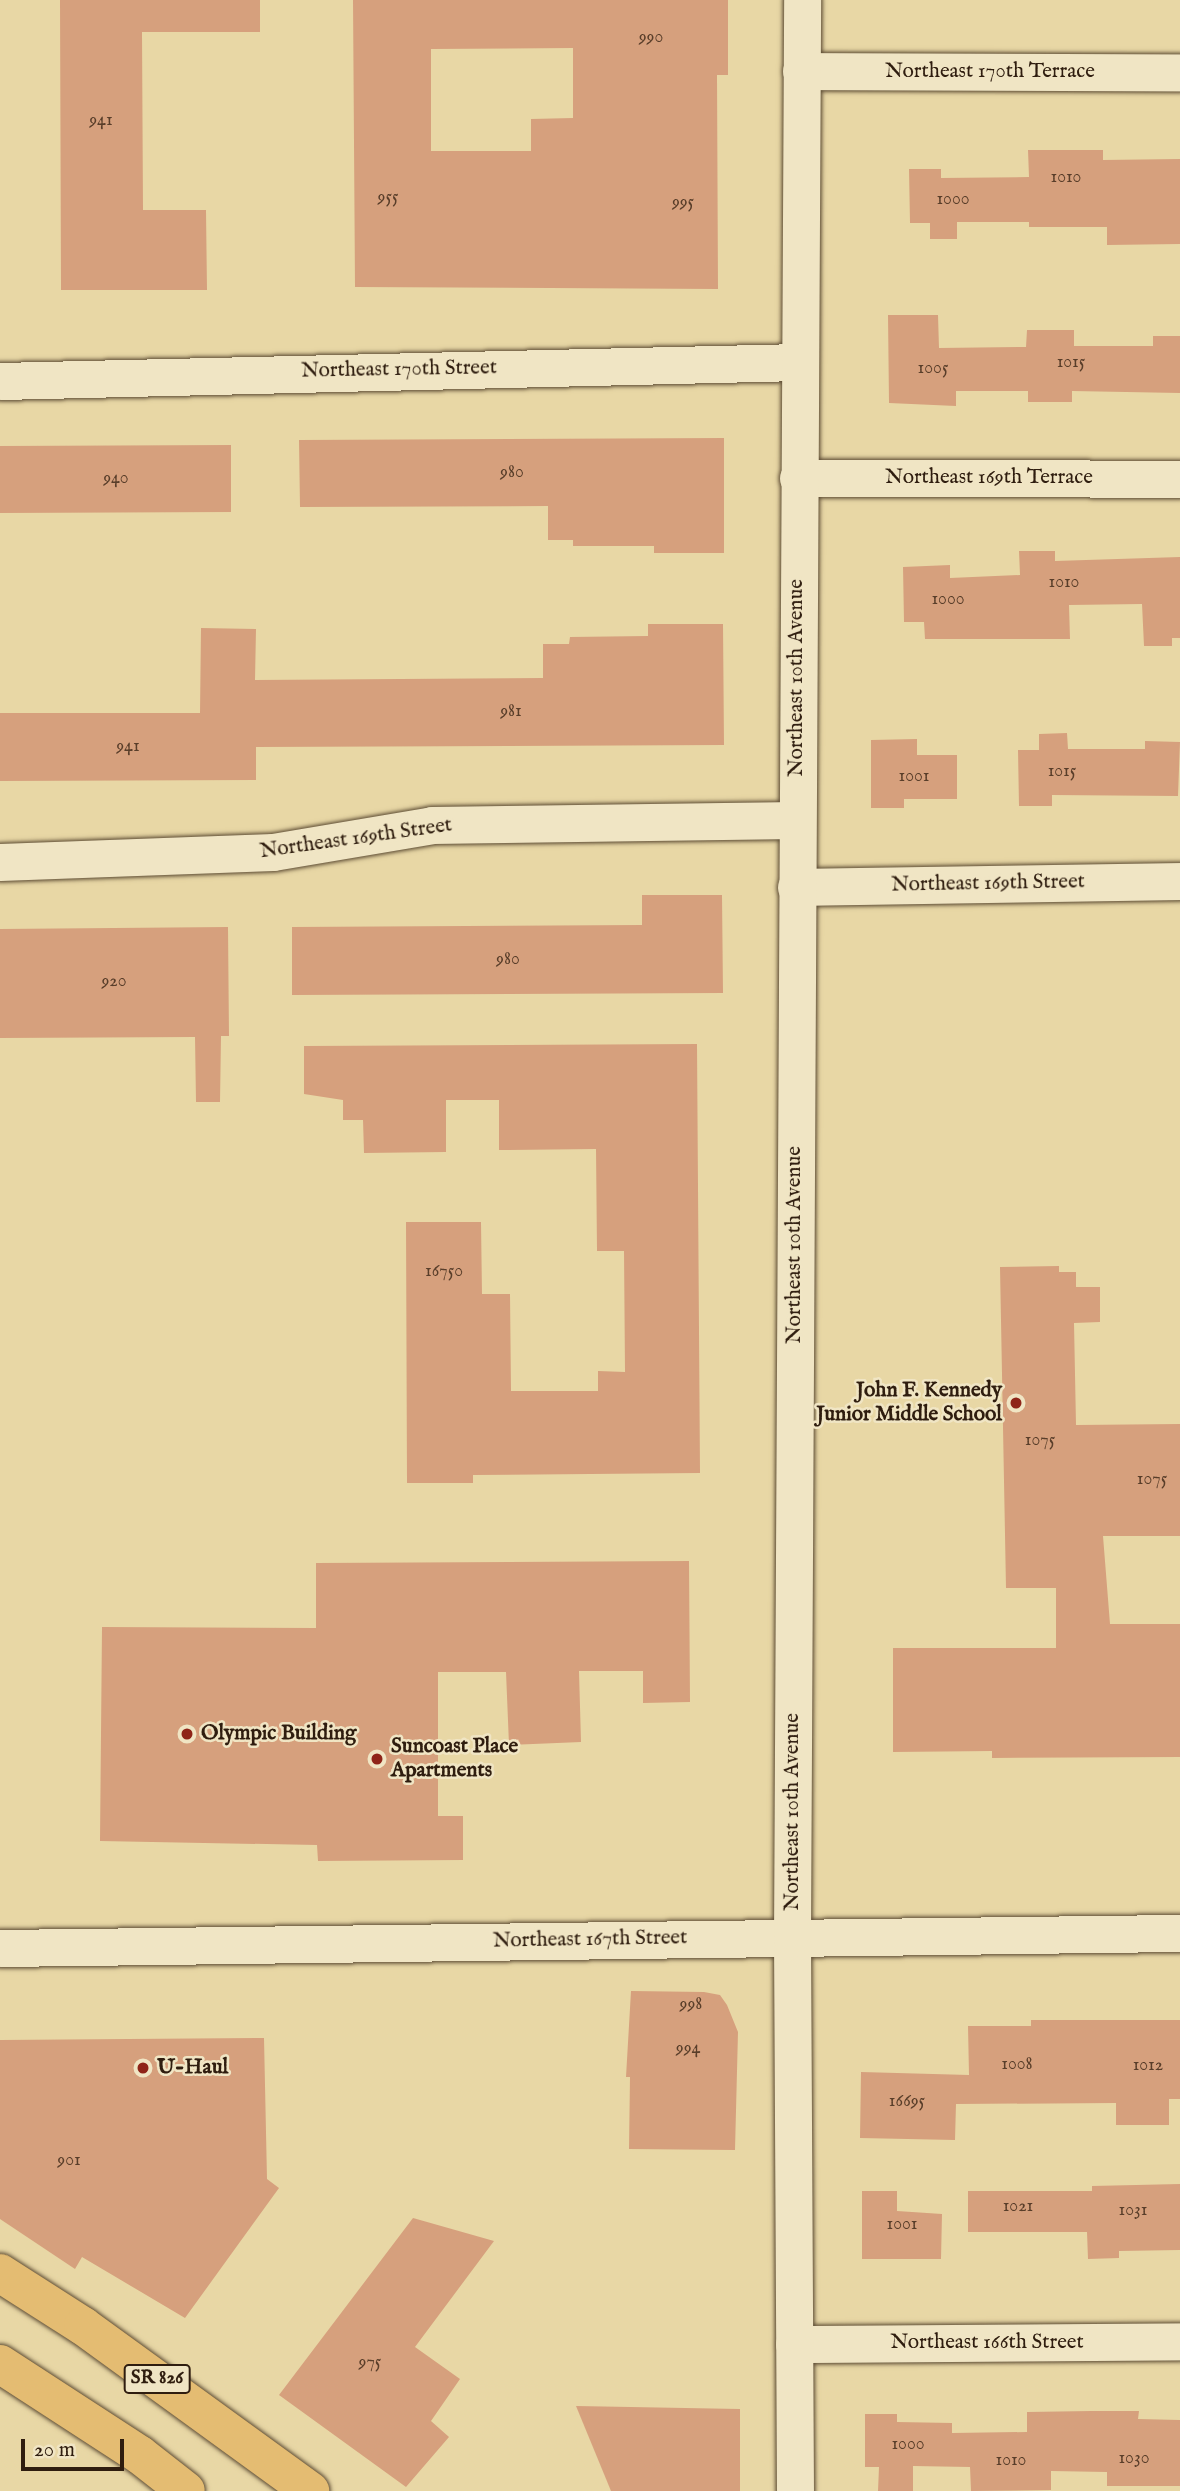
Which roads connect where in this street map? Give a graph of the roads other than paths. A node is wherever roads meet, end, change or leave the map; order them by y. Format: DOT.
graph roads {
  1 [pos="802,0"];
  2 [pos="801,71"];
  3 [pos="1180,72"];
  4 [pos="799,362"];
  5 [pos="0,380"];
  6 [pos="798,478"];
  7 [pos="1180,479"];
  8 [pos="796,820"];
  9 [pos="0,862"];
  10 [pos="1180,881"];
  11 [pos="796,887"];
  12 [pos="1180,1933"];
  13 [pos="792,1938"];
  14 [pos="0,1948"];
  15 [pos="0,2273"];
  16 [pos="1180,2341"];
  17 [pos="794,2344"];
  18 [pos="0,2364"];
  19 [pos="186,2491"];
  20 [pos="310,2491"];
  21 [pos="795,2491"];
  1 -- 2 [label="street, Northeast 10th Avenue"];
  2 -- 3 [label="street, Northeast 170th Terrace"];
  2 -- 4 [label="street, Northeast 10th Avenue"];
  4 -- 5 [label="street, Northeast 170th Street"];
  4 -- 6 [label="street, Northeast 10th Avenue"];
  6 -- 7 [label="street, Northeast 169th Terrace"];
  6 -- 8 [label="street, Northeast 10th Avenue"];
  8 -- 9 [label="street, Northeast 169th Street"];
  8 -- 11 [label="street, Northeast 10th Avenue"];
  10 -- 11 [label="street, Northeast 169th Street"];
  11 -- 13 [label="street, Northeast 10th Avenue"];
  12 -- 13 [label="street, Northeast 167th Street"];
  13 -- 14 [label="street, Northeast 167th Street"];
  13 -- 17 [label="street, Northeast 10th Avenue"];
  15 -- 20 [label="main road, SR 826"];
  16 -- 17 [label="street, Northeast 166th Street"];
  17 -- 21 [label="street, Northeast 10th Avenue"];
  18 -- 19 [label="main road"];
}
